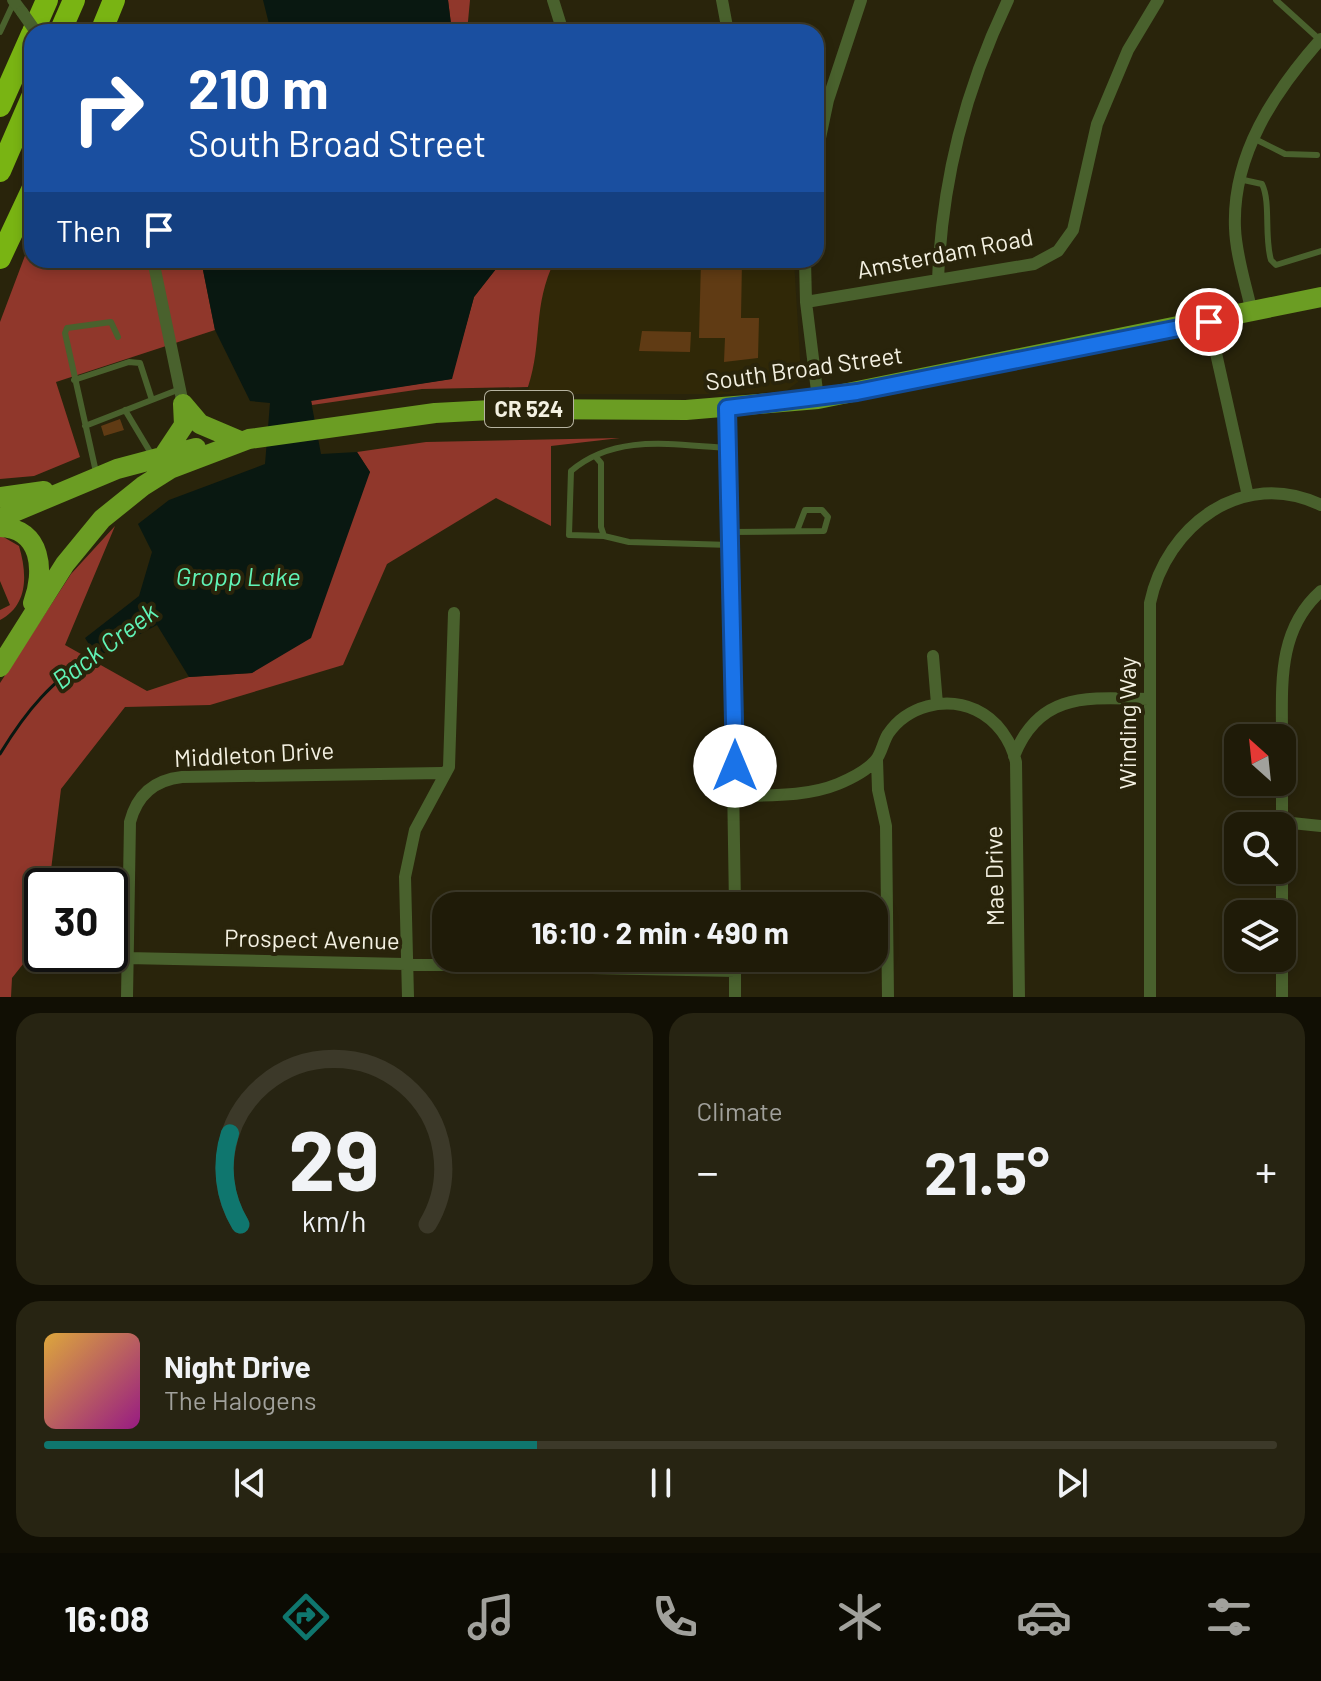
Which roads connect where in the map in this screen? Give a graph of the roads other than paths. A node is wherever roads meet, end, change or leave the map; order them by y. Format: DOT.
graph roads {
  1 [pos="47,0"];
  2 [pos="74,0"];
  3 [pos="114,0"];
  4 [pos="553,0"];
  5 [pos="722,0"];
  6 [pos="861,0"];
  7 [pos="1008,0"];
  8 [pos="1158,0"];
  9 [pos="1276,0"];
  10 [pos="16,5"];
  11 [pos="28,24"];
  12 [pos="38,24"];
  13 [pos="64,24"];
  14 [pos="104,24"];
  15 [pos="560,24"];
  16 [pos="726,24"];
  17 [pos="0,32"];
  18 [pos="1321,40"];
  19 [pos="24,54"];
  20 [pos="824,94"];
  21 [pos="0,106"];
  22 [pos="24,116"];
  23 [pos="1253,138"];
  24 [pos="1317,155"];
  25 [pos="0,171"];
  26 [pos="1239,179"];
  27 [pos="24,207"];
  28 [pos="1321,251"];
  29 [pos="0,258"];
  30 [pos="155,268"];
  31 [pos="805,268"];
  32 [pos="938,280"];
  33 [pos="1321,297"];
  34 [pos="806,302"];
  35 [pos="1252,313"];
  36 [pos="1209,322"];
  37 [pos="118,337"];
  38 [pos="74,380"];
  39 [pos="182,397"];
  40 [pos="818,399"];
  41 [pos="152,400"];
  42 [pos="727,408"];
  43 [pos="125,410"];
  44 [pos="85,426"];
  45 [pos="244,440"];
  46 [pos="728,448"];
  47 [pos="159,456"];
  48 [pos="595,456"];
  49 [pos="117,469"];
  50 [pos="97,475"];
  51 [pos="1248,496"];
  52 [pos="0,497"];
  53 [pos="1321,505"];
  54 [pos="0,518"];
  55 [pos="0,527"];
  56 [pos="797,531"];
  57 [pos="604,536"];
  58 [pos="731,538"];
  59 [pos="1321,591"];
  60 [pos="454,613"];
  61 [pos="19,637"];
  62 [pos="933,656"];
  63 [pos="0,667"];
  64 [pos="1149,699"];
  65 [pos="937,704"];
  66 [pos="1282,724"];
  67 [pos="1014,756"];
  68 [pos="877,760"];
  69 [pos="442,773"];
  70 [pos="735,796"];
  71 [pos="1296,825"];
  72 [pos="1321,826"];
  73 [pos="735,892"];
  74 [pos="128,913"];
  75 [pos="128,958"];
  76 [pos="408,963"];
  77 [pos="432,963"];
  78 [pos="127,972"];
  79 [pos="735,972"];
  80 [pos="1282,972"];
  81 [pos="127,997"];
  82 [pos="408,997"];
  83 [pos="735,997"];
  84 [pos="888,997"];
  85 [pos="1019,997"];
  86 [pos="1150,997"];
  87 [pos="1282,997"];
  1 -- 12 [label="highway"];
  2 -- 13 [label="highway"];
  3 -- 14 [label="highway"];
  4 -- 15 [label="street"];
  5 -- 16 [label="street"];
  6 -- 20 [label="street"];
  7 -- 32 [label="street"];
  8 -- 32 [label="street, Amsterdam Road"];
  9 -- 18 [label="lane"];
  10 -- 11 [label="street, bridge"];
  10 -- 17 [label="lane"];
  18 -- 23 [label="street"];
  19 -- 21 [label="highway"];
  22 -- 25 [label="highway"];
  23 -- 24 [label="lane"];
  23 -- 26 [label="street"];
  26 -- 28 [label="lane"];
  26 -- 35 [label="street"];
  27 -- 29 [label="highway"];
  30 -- 39 [label="street"];
  31 -- 34 [label="street"];
  32 -- 34 [label="street, Amsterdam Road"];
  33 -- 35 [label="main road, South Broad Street / CR 524"];
  34 -- 40 [label="street"];
  35 -- 36 [label="main road, South Broad Street / CR 524"];
  36 -- 40 [label="main road, South Broad Street / CR 524"];
  36 -- 51 [label="street"];
  37 -- 38 [label="lane"];
  38 -- 41 [label="lane"];
  38 -- 44 [label="lane"];
  39 -- 41 [label="lane"];
  39 -- 45 [label="main road"];
  39 -- 47 [label="main road"];
  40 -- 42 [label="main road, South Broad Street / CR 524"];
  41 -- 43 [label="lane"];
  42 -- 45 [label="main road, South Broad Street / CR 524"];
  42 -- 46 [label="street"];
  43 -- 44 [label="lane"];
  43 -- 47 [label="lane"];
  44 -- 50 [label="lane"];
  45 -- 47 [label="main road, South Broad Street / CR 524"];
  45 -- 61 [label="main road, South Broad Street / CR 524"];
  46 -- 48 [label="lane"];
  46 -- 58 [label="street"];
  47 -- 49 [label="main road, South Broad Street / CR 524"];
  48 -- 57 [label="lane"];
  48 -- 57 [label="lane"];
  49 -- 50 [label="main road"];
  49 -- 54 [label="main road, South Broad Street / CR 524"];
  50 -- 52 [label="main road"];
  51 -- 53 [label="street, Winding Way"];
  51 -- 64 [label="street, Winding Way"];
  55 -- 61 [label="main road"];
  56 -- 56 [label="lane"];
  56 -- 58 [label="lane"];
  57 -- 58 [label="lane"];
  58 -- 70 [label="street"];
  59 -- 66 [label="street"];
  60 -- 69 [label="street"];
  61 -- 63 [label="main road, South Broad Street / CR 524"];
  62 -- 65 [label="street"];
  64 -- 67 [label="street"];
  64 -- 86 [label="street, Winding Way"];
  65 -- 67 [label="street"];
  65 -- 68 [label="street"];
  67 -- 85 [label="street, Mae Drive"];
  68 -- 70 [label="street"];
  68 -- 84 [label="street"];
  69 -- 74 [label="street, Middleton Drive"];
  69 -- 76 [label="street"];
  70 -- 73 [label="street"];
  71 -- 72 [label="street"];
  75 -- 76 [label="street, Prospect Avenue"];
  76 -- 77 [label="street, Prospect Avenue"];
  76 -- 82 [label="street"];
  78 -- 81 [label="street, Middleton Drive"];
  79 -- 83 [label="street"];
  80 -- 87 [label="street"];
}
